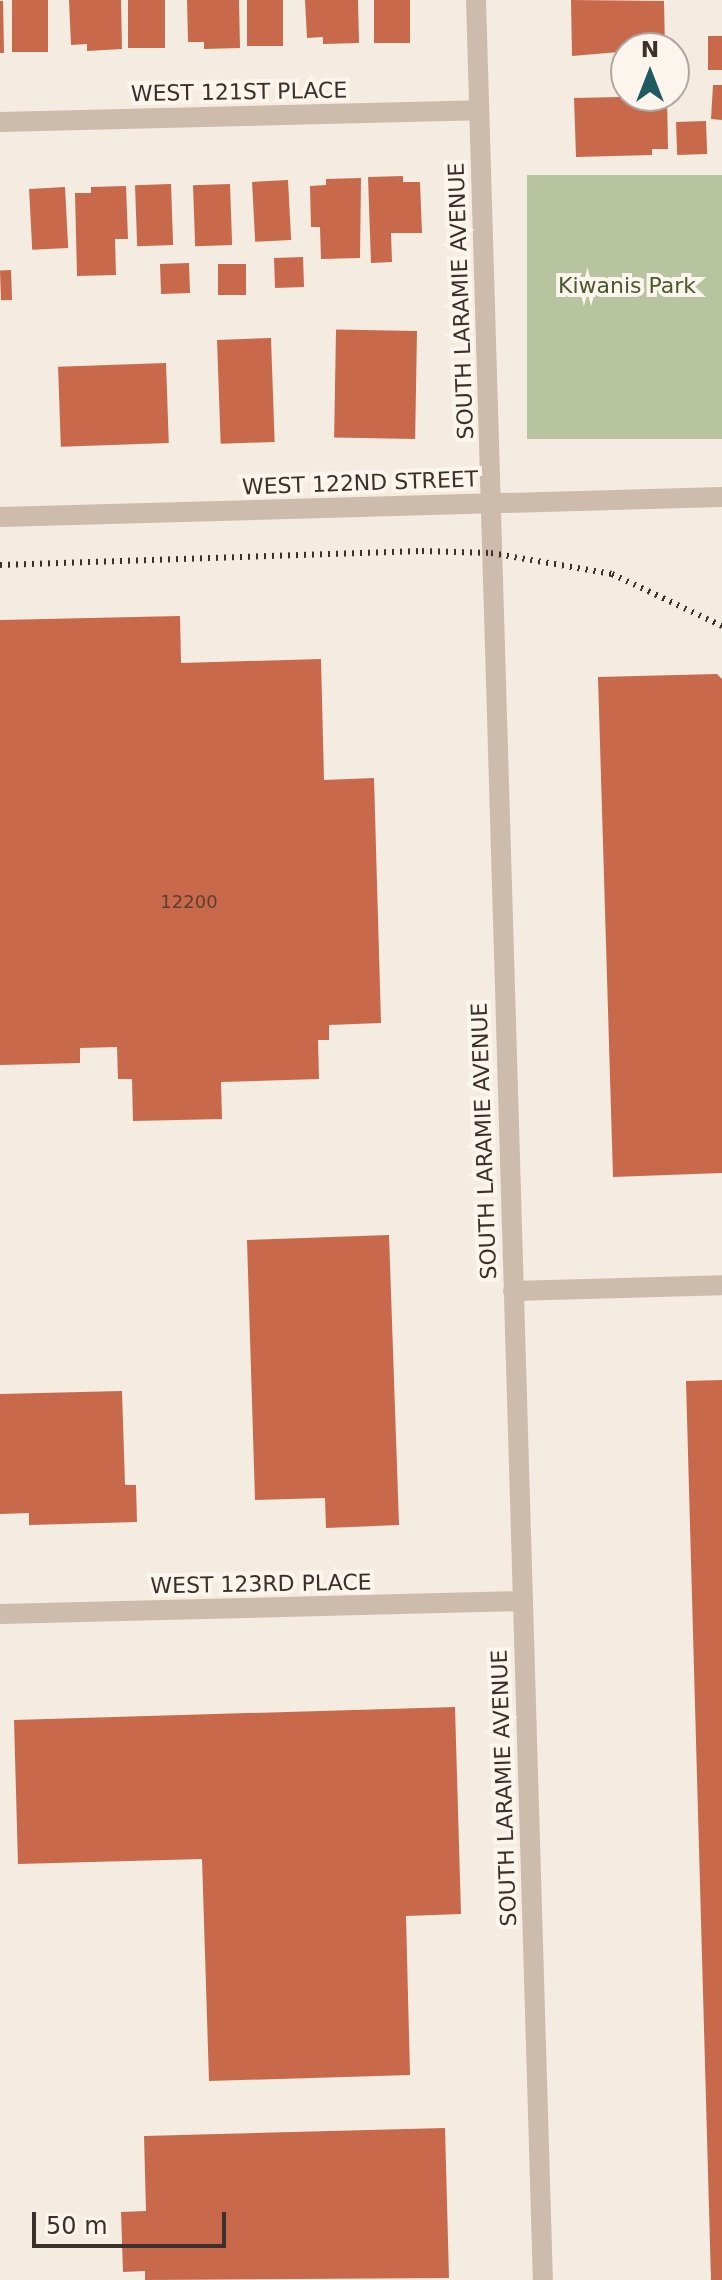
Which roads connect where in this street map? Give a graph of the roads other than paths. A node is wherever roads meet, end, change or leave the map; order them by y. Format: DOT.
graph roads {
  1 [pos="476,0"];
  2 [pos="479,110"];
  3 [pos="0,122"];
  4 [pos="722,497"];
  5 [pos="490,503"];
  6 [pos="0,517"];
  7 [pos="722,1285"];
  8 [pos="513,1291"];
  9 [pos="523,1601"];
  10 [pos="0,1614"];
  11 [pos="543,2280"];
  1 -- 2 [label="street, SOUTH LARAMIE AVENUE"];
  2 -- 3 [label="street, WEST 121ST PLACE"];
  2 -- 5 [label="street, SOUTH LARAMIE AVENUE"];
  4 -- 5 [label="street, WEST 122ND STREET"];
  5 -- 6 [label="street, WEST 122ND STREET"];
  5 -- 8 [label="street, SOUTH LARAMIE AVENUE"];
  7 -- 8 [label="street"];
  8 -- 9 [label="street, SOUTH LARAMIE AVENUE"];
  9 -- 10 [label="street, WEST 123RD PLACE"];
  9 -- 11 [label="street, SOUTH LARAMIE AVENUE"];
}
